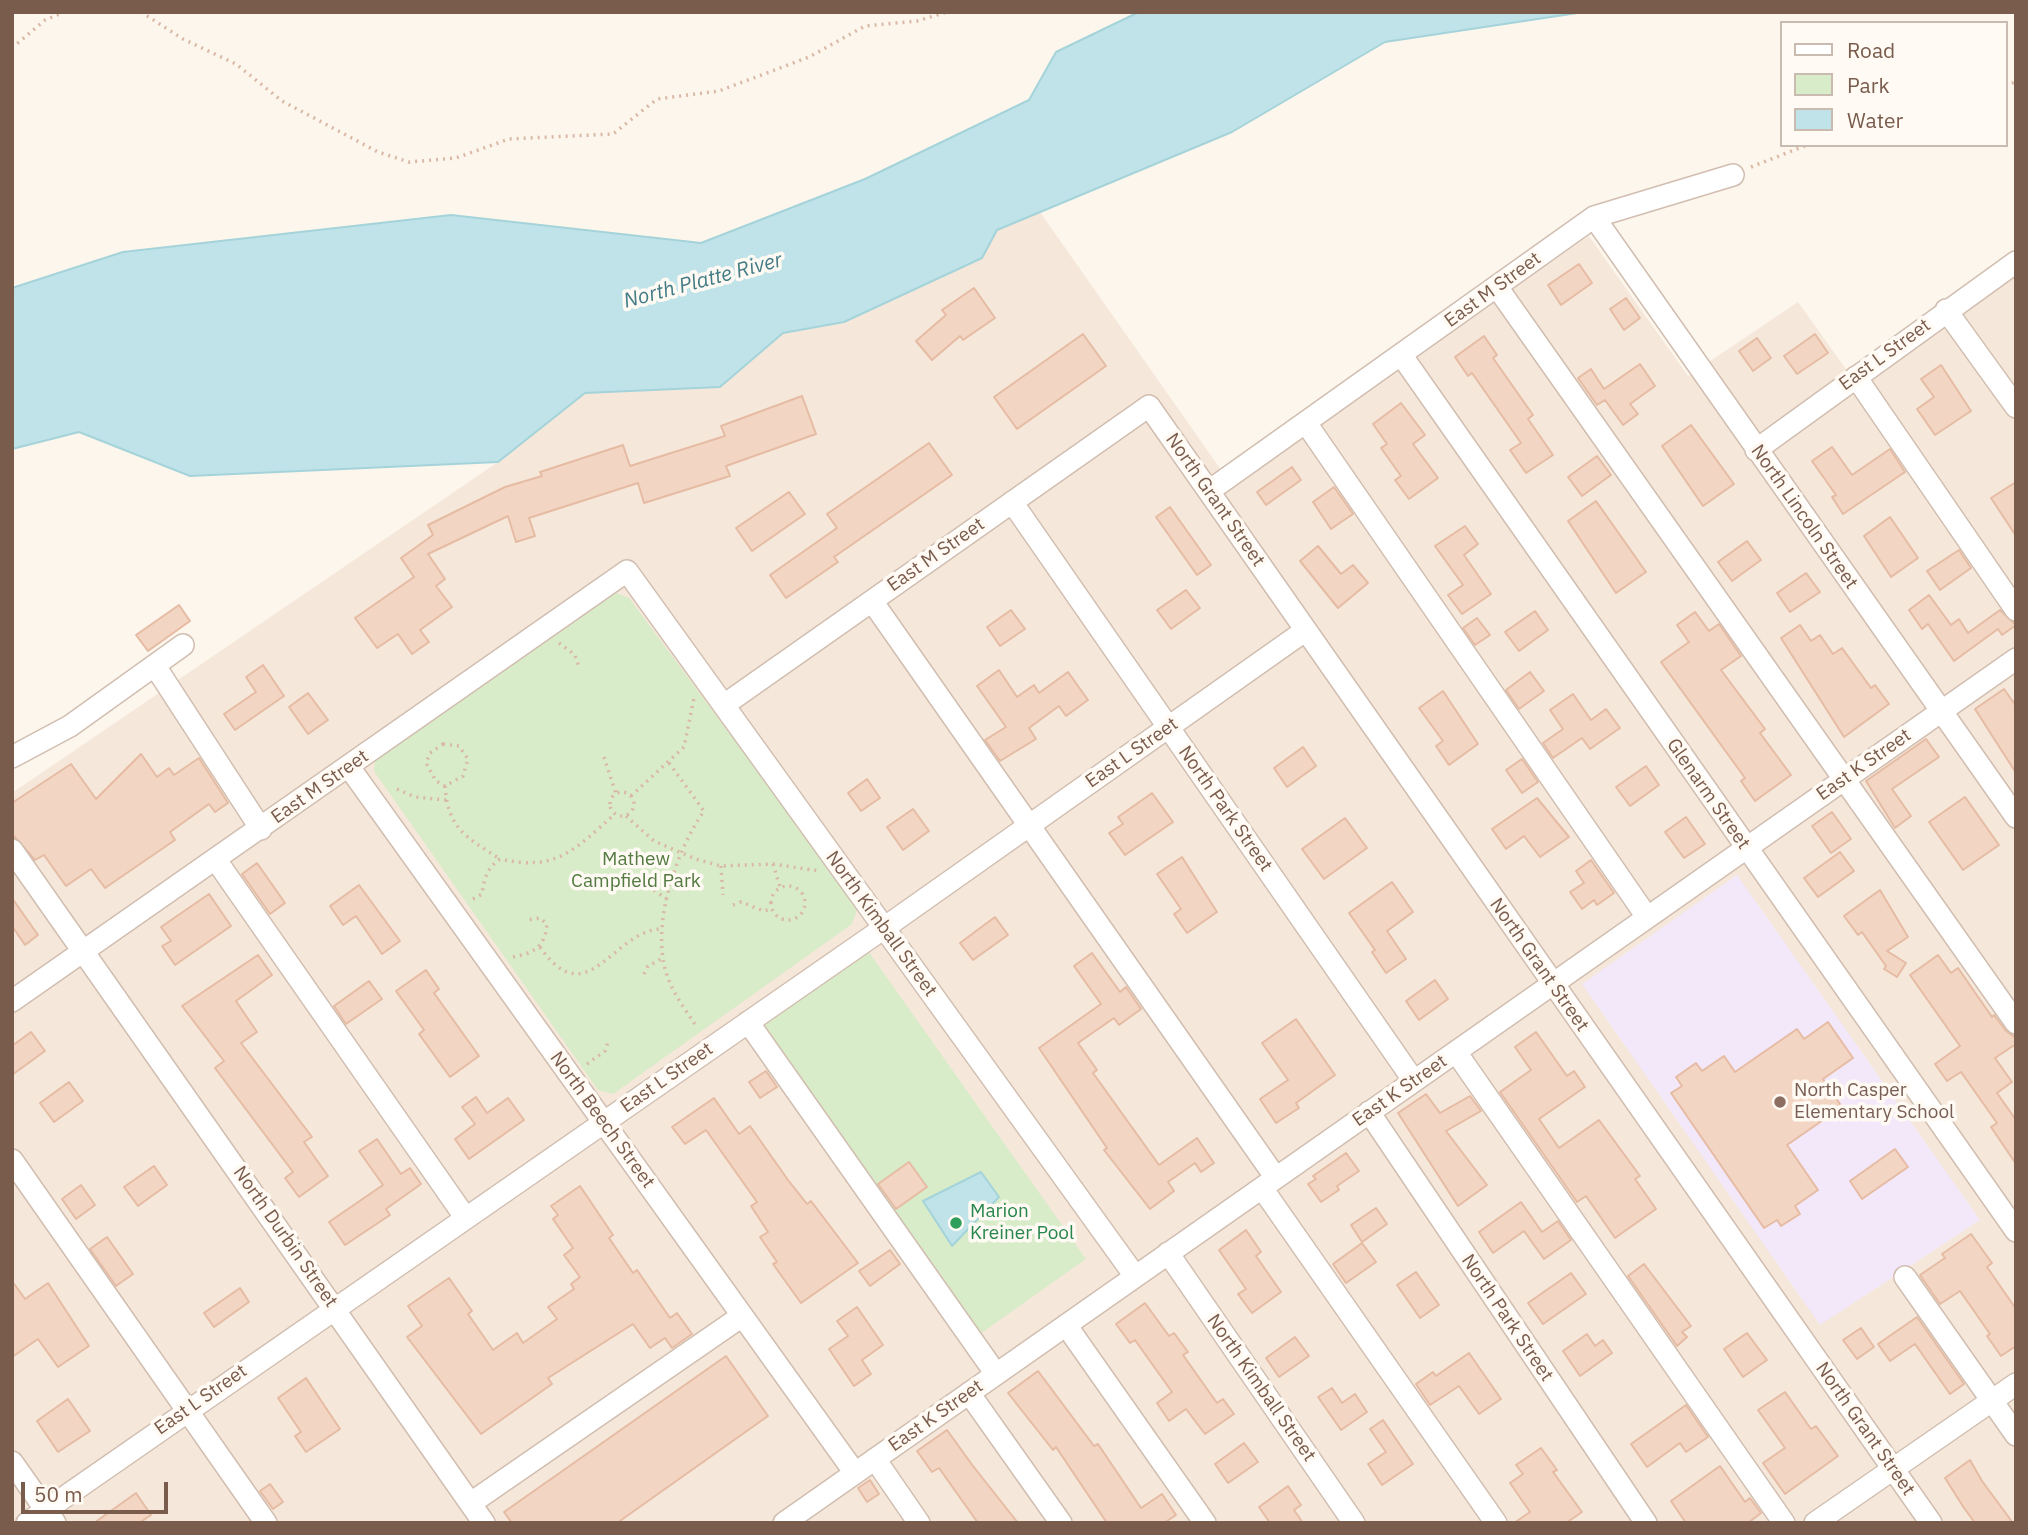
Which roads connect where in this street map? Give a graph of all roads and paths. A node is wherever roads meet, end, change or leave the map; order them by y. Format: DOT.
graph roads {
  1 [pos="64,12"];
  2 [pos="141,12"];
  3 [pos="947,12"];
  4 [pos="12,48"];
  5 [pos="1802,147"];
  6 [pos="1733,174"];
  7 [pos="1594,216"];
  8 [pos="2016,262"];
  9 [pos="1497,287"];
  10 [pos="1946,310"];
  11 [pos="1402,356"];
  12 [pos="1856,377"];
  13 [pos="1149,406"];
  14 [pos="2016,407"];
  15 [pos="1306,423"];
  16 [pos="1756,450"];
  17 [pos="1209,491"];
  18 [pos="1012,502"];
  19 [pos="627,571"];
  20 [pos="872,601"];
  21 [pos="2016,610"];
  22 [pos="1306,630"];
  23 [pos="558,643"];
  24 [pos="183,645"];
  25 [pos="2016,659"];
  26 [pos="155,666"];
  27 [pos="579,667"];
  28 [pos="694,698"];
  29 [pos="724,705"];
  30 [pos="1941,711"];
  31 [pos="1169,728"];
  32 [pos="12,757"];
  33 [pos="604,757"];
  34 [pos="669,763"];
  35 [pos="349,767"];
  36 [pos="1844,779"];
  37 [pos="445,786"];
  38 [pos="397,789"];
  39 [pos="616,794"];
  40 [pos="631,796"];
  41 [pos="446,800"];
  42 [pos="615,814"];
  43 [pos="626,816"];
  44 [pos="2016,817"];
  45 [pos="1029,826"];
  46 [pos="261,829"];
  47 [pos="1746,848"];
  48 [pos="12,850"];
  49 [pos="680,852"];
  50 [pos="500,859"];
  51 [pos="216,860"];
  52 [pos="773,864"];
  53 [pos="721,866"];
  54 [pos="823,872"];
  55 [pos="780,887"];
  56 [pos="654,890"];
  57 [pos="723,895"];
  58 [pos="473,900"];
  59 [pos="668,900"];
  60 [pos="733,905"];
  61 [pos="772,909"];
  62 [pos="1647,917"];
  63 [pos="527,920"];
  64 [pos="884,928"];
  65 [pos="662,929"];
  66 [pos="540,947"];
  67 [pos="85,951"];
  68 [pos="513,957"];
  69 [pos="663,958"];
  70 [pos="644,974"];
  71 [pos="1553,984"];
  72 [pos="12,1002"];
  73 [pos="748,1022"];
  74 [pos="2016,1023"];
  75 [pos="696,1026"];
  76 [pos="608,1042"];
  77 [pos="1455,1052"];
  78 [pos="587,1064"];
  79 [pos="1414,1081"];
  80 [pos="1369,1112"];
  81 [pos="603,1122"];
  82 [pos="12,1160"];
  83 [pos="1269,1183"];
  84 [pos="465,1217"];
  85 [pos="2016,1231"];
  86 [pos="1168,1253"];
  87 [pos="1135,1276"];
  88 [pos="1905,1277"];
  89 [pos="334,1307"];
  90 [pos="743,1316"];
  91 [pos="1066,1325"];
  92 [pos="996,1374"];
  93 [pos="2016,1384"];
  94 [pos="969,1393"];
  95 [pos="1992,1401"];
  96 [pos="187,1410"];
  97 [pos="2016,1435"];
  98 [pos="875,1459"];
  99 [pos="12,1462"];
  100 [pos="1894,1469"];
  101 [pos="855,1473"];
  102 [pos="471,1503"];
  103 [pos="50,1516"];
  104 [pos="27,1523"];
  105 [pos="266,1523"];
  106 [pos="484,1523"];
  107 [pos="784,1523"];
  108 [pos="919,1523"];
  109 [pos="1061,1523"];
  110 [pos="1205,1523"];
  111 [pos="1354,1523"];
  112 [pos="1496,1523"];
  113 [pos="1646,1523"];
  114 [pos="1784,1523"];
  115 [pos="1815,1523"];
  116 [pos="1931,1523"];
  1 -- 4 [label="path"];
  2 -- 3 [label="path"];
  5 -- 6 [label="path"];
  6 -- 7 [label="street, East M Street"];
  7 -- 9 [label="street, East M Street"];
  7 -- 16 [label="street, North Lincoln Street"];
  8 -- 10 [label="street, East L Street"];
  9 -- 11 [label="street, East M Street"];
  9 -- 36 [label="street"];
  10 -- 12 [label="street, East L Street"];
  10 -- 14 [label="street"];
  11 -- 15 [label="street, East M Street"];
  11 -- 47 [label="street, Glenarm Street"];
  12 -- 16 [label="street, East L Street"];
  12 -- 21 [label="street"];
  13 -- 17 [label="street, North Grant Street"];
  13 -- 18 [label="street, East M Street"];
  15 -- 17 [label="street, East M Street"];
  15 -- 62 [label="street"];
  16 -- 30 [label="street, North Lincoln Street"];
  17 -- 22 [label="street, North Grant Street"];
  18 -- 20 [label="street, East M Street"];
  18 -- 31 [label="street, North Park Street"];
  19 -- 29 [label="street, North Kimball Street"];
  19 -- 35 [label="street, East M Street"];
  20 -- 29 [label="street, East M Street"];
  20 -- 45 [label="street"];
  22 -- 31 [label="street, East L Street"];
  22 -- 71 [label="street, North Grant Street"];
  23 -- 27 [label="path"];
  24 -- 26 [label="street"];
  25 -- 30 [label="street, East K Street"];
  26 -- 32 [label="street"];
  26 -- 46 [label="street"];
  28 -- 34 [label="path"];
  29 -- 64 [label="street, North Kimball Street"];
  30 -- 36 [label="street, East K Street"];
  30 -- 44 [label="street, North Lincoln Street"];
  31 -- 45 [label="street, East L Street"];
  31 -- 79 [label="street, North Park Street"];
  33 -- 39 [label="path"];
  34 -- 40 [label="path"];
  34 -- 49 [label="path"];
  35 -- 46 [label="street, East M Street"];
  35 -- 81 [label="street, North Beech Street"];
  36 -- 47 [label="street, East K Street"];
  36 -- 74 [label="street"];
  37 -- 37 [label="path"];
  37 -- 41 [label="path"];
  38 -- 41 [label="path"];
  39 -- 40 [label="path"];
  39 -- 42 [label="path"];
  40 -- 43 [label="path"];
  41 -- 50 [label="path"];
  42 -- 43 [label="path"];
  42 -- 50 [label="path"];
  43 -- 49 [label="path"];
  45 -- 64 [label="street, East L Street"];
  45 -- 83 [label="street"];
  46 -- 51 [label="street, East M Street"];
  47 -- 62 [label="street, East K Street"];
  47 -- 85 [label="street, Glenarm Street"];
  48 -- 67 [label="street, North Durbin Street"];
  49 -- 53 [label="path"];
  49 -- 59 [label="path"];
  50 -- 58 [label="path"];
  51 -- 67 [label="street, East M Street"];
  51 -- 84 [label="street"];
  52 -- 53 [label="path"];
  52 -- 54 [label="path"];
  52 -- 55 [label="path"];
  53 -- 57 [label="path"];
  55 -- 61 [label="path"];
  55 -- 61 [label="path"];
  56 -- 59 [label="path"];
  59 -- 65 [label="path"];
  60 -- 61 [label="path"];
  62 -- 71 [label="street, East K Street"];
  63 -- 66 [label="path"];
  64 -- 73 [label="street, East L Street"];
  64 -- 87 [label="street, North Kimball Street"];
  65 -- 66 [label="path"];
  65 -- 69 [label="path"];
  66 -- 68 [label="path"];
  67 -- 72 [label="street, East M Street"];
  67 -- 89 [label="street, North Durbin Street"];
  69 -- 70 [label="path"];
  69 -- 75 [label="path"];
  71 -- 77 [label="street, East K Street"];
  71 -- 100 [label="street, North Grant Street"];
  73 -- 81 [label="street, East L Street"];
  73 -- 92 [label="street"];
  76 -- 78 [label="path"];
  77 -- 79 [label="street, East K Street"];
  77 -- 114 [label="street"];
  79 -- 80 [label="street, East K Street"];
  80 -- 83 [label="street, East K Street"];
  80 -- 113 [label="street, North Park Street"];
  81 -- 84 [label="street, East L Street"];
  81 -- 90 [label="street, North Beech Street"];
  82 -- 96 [label="street"];
  83 -- 86 [label="street, East K Street"];
  83 -- 112 [label="street"];
  84 -- 89 [label="street, East L Street"];
  86 -- 87 [label="street, East K Street"];
  86 -- 111 [label="street, North Kimball Street"];
  87 -- 91 [label="street, East K Street"];
  88 -- 95 [label="street"];
  89 -- 96 [label="street, East L Street"];
  89 -- 102 [label="street, North Durbin Street"];
  90 -- 101 [label="street, North Beech Street"];
  90 -- 102 [label="street"];
  91 -- 92 [label="street, East K Street"];
  91 -- 110 [label="street"];
  92 -- 94 [label="street, East K Street"];
  93 -- 95 [label="street"];
  94 -- 98 [label="street, East K Street"];
  94 -- 109 [label="street"];
  95 -- 97 [label="street"];
  95 -- 100 [label="street"];
  96 -- 103 [label="street, East L Street"];
  96 -- 105 [label="street"];
  98 -- 101 [label="street, East K Street"];
  98 -- 108 [label="street"];
  99 -- 103 [label="street"];
  100 -- 115 [label="street"];
  100 -- 116 [label="street, North Grant Street"];
  101 -- 107 [label="street, East K Street"];
  102 -- 106 [label="street, North Durbin Street"];
  103 -- 104 [label="street, East L Street"];
}
